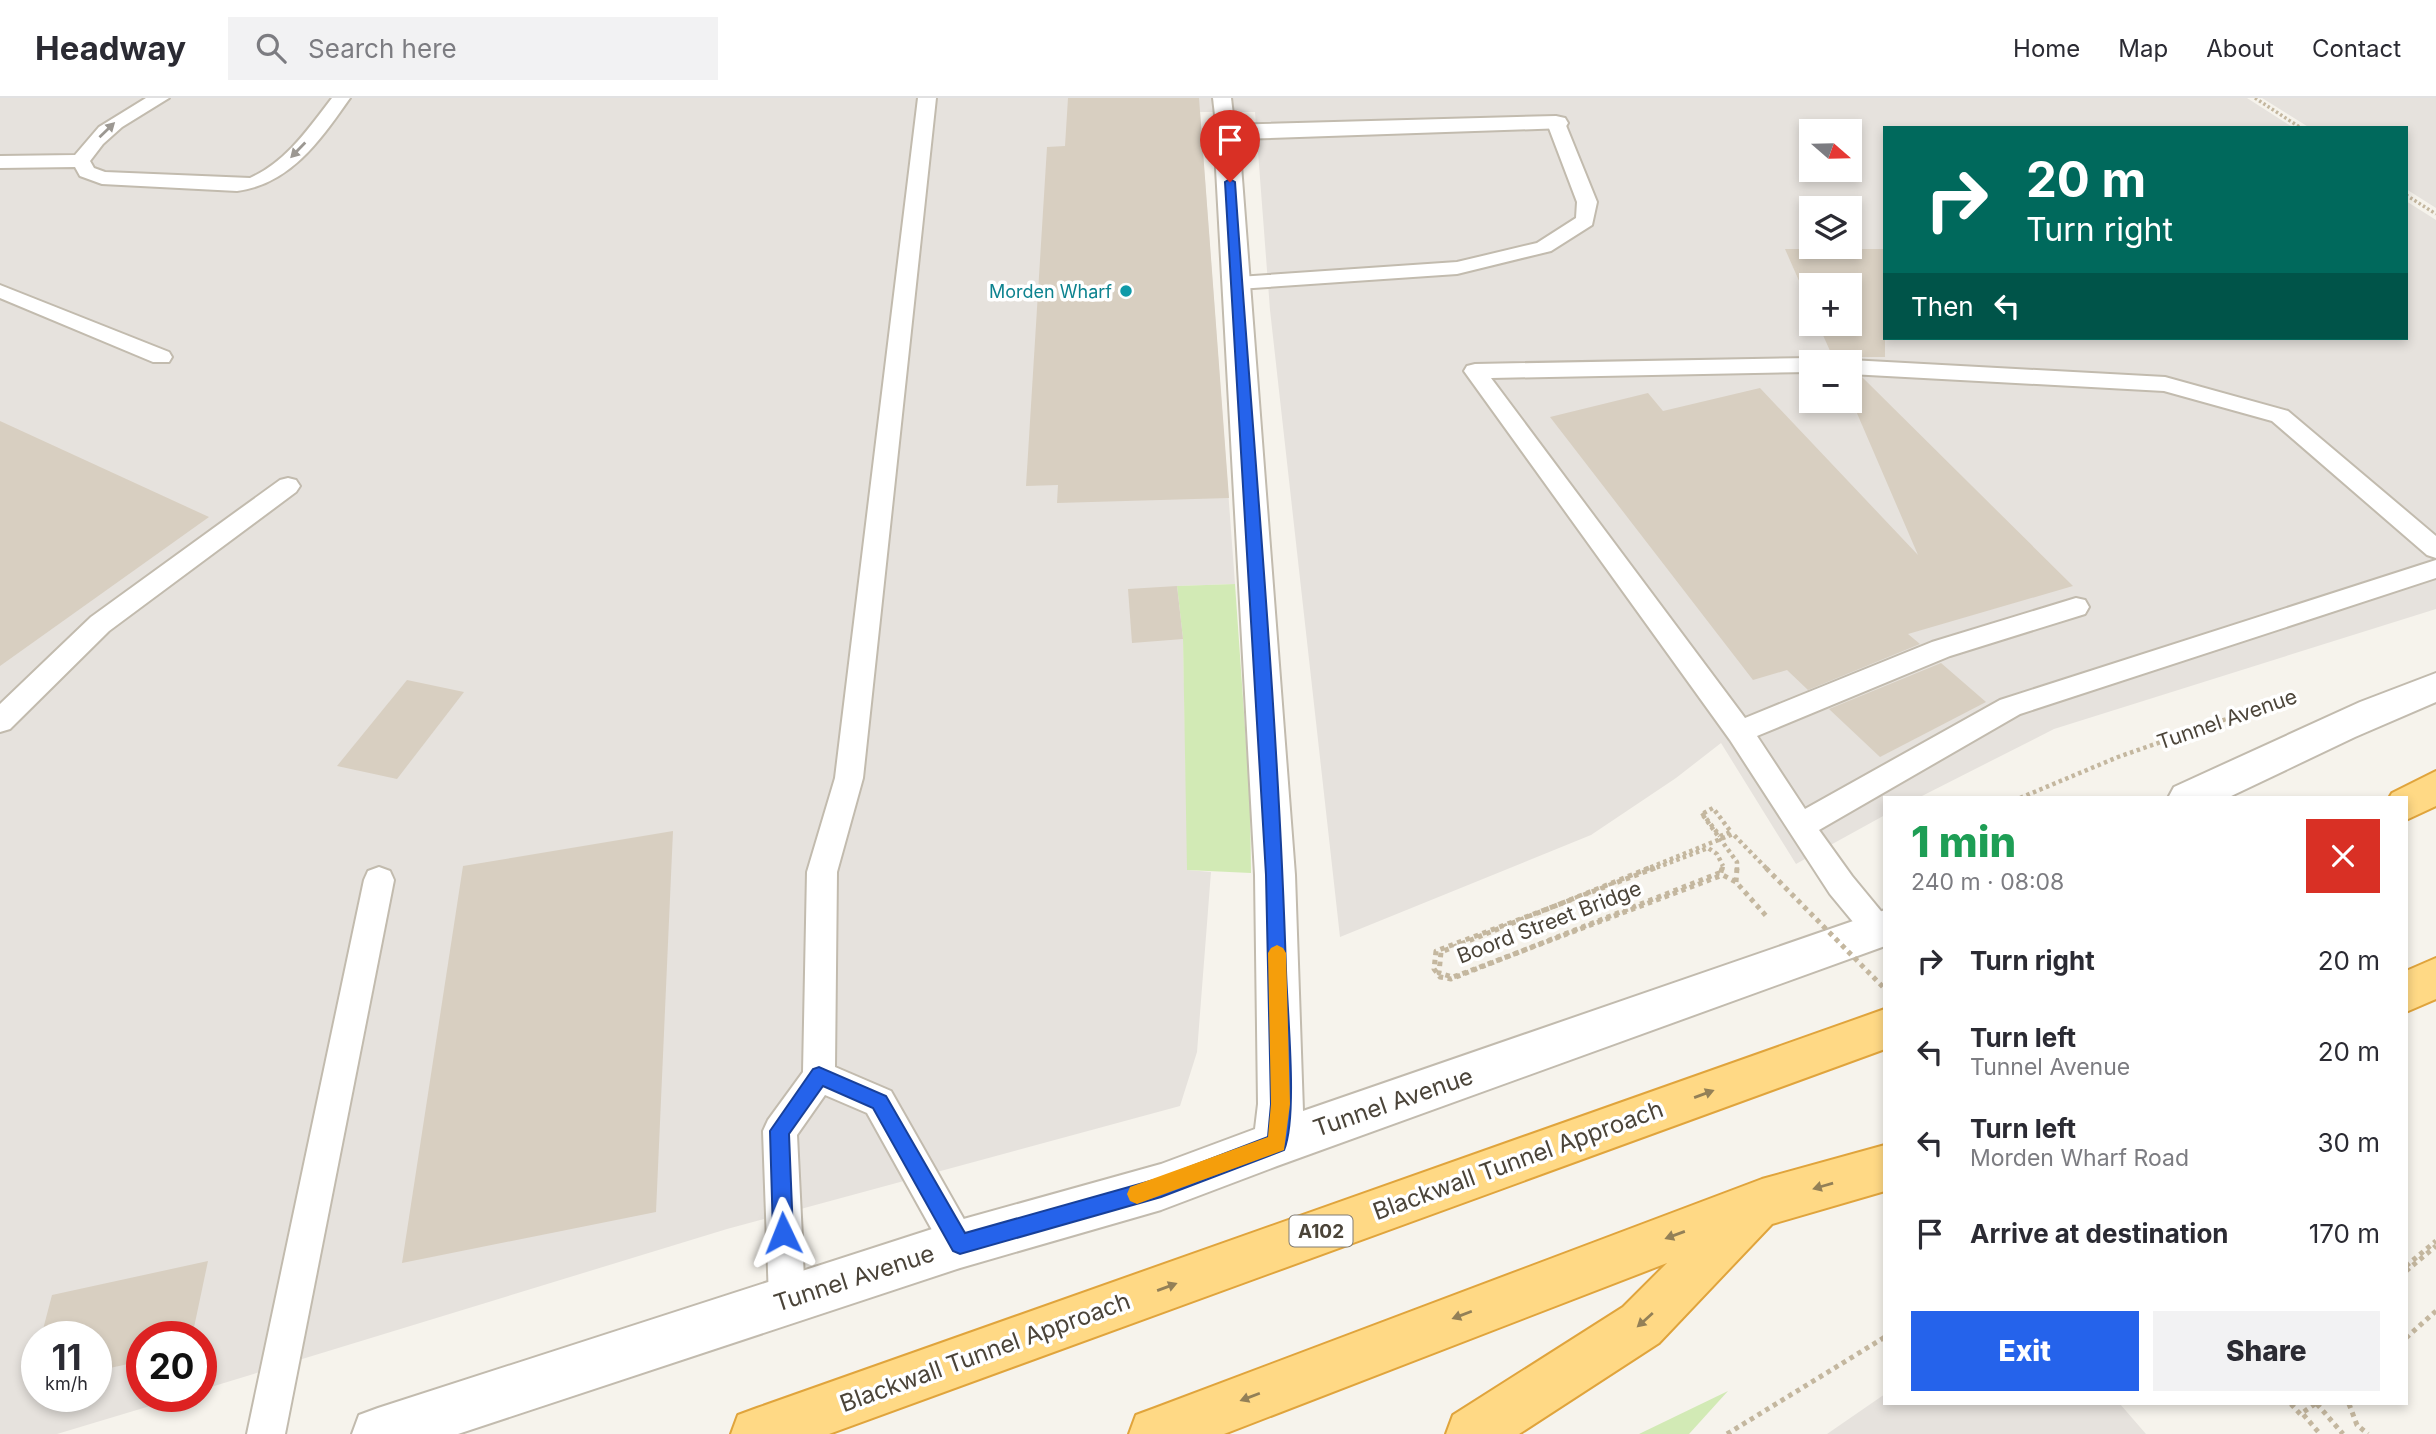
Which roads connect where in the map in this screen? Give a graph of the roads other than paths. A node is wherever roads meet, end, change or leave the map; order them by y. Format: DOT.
graph roads {
  1 [pos="160,98"];
  2 [pos="341,98"];
  3 [pos="927,98"];
  4 [pos="1224,115"];
  5 [pos="1556,123"];
  6 [pos="0,162"];
  7 [pos="82,162"];
  8 [pos="1238,283"];
  9 [pos="0,291"];
  10 [pos="161,357"];
  11 [pos="1799,365"];
  12 [pos="1862,368"];
  13 [pos="288,486"];
  14 [pos="2436,549"];
  15 [pos="2436,569"];
  16 [pos="2076,607"];
  17 [pos="2436,687"];
  18 [pos="0,721"];
  19 [pos="1740,732"];
  20 [pos="2436,787"];
  21 [pos="2193,796"];
  22 [pos="2408,803"];
  23 [pos="1800,826"];
  24 [pos="379,880"];
  25 [pos="1882,929"];
  26 [pos="2436,977"];
  27 [pos="2408,992"];
  28 [pos="1883,1029"];
  29 [pos="819,1076"];
  30 [pos="1277,1143"];
  31 [pos="1883,1169"];
  32 [pos="1762,1203"];
  33 [pos="960,1244"];
  34 [pos="787,1299"];
  35 [pos="266,1434"];
  36 [pos="378,1434"];
  37 [pos="757,1434"];
  38 [pos="1155,1434"];
  39 [pos="1472,1434"];
  7 -- 1 [label="lane, one-way"];
  2 -- 7 [label="lane, one-way"];
  3 -- 29 [label="lane"];
  4 -- 5 [label="street"];
  4 -- 8 [label="street"];
  5 -- 8 [label="lane"];
  6 -- 7 [label="lane"];
  8 -- 30 [label="street"];
  9 -- 10 [label="lane"];
  11 -- 19 [label="lane"];
  12 -- 14 [label="lane"];
  13 -- 18 [label="lane"];
  15 -- 23 [label="lane"];
  16 -- 19 [label="lane"];
  17 -- 21 [label="street"];
  19 -- 23 [label="lane"];
  20 -- 22 [label="highway"];
  23 -- 25 [label="lane"];
  24 -- 35 [label="lane"];
  25 -- 30 [label="street, Tunnel Avenue"];
  26 -- 27 [label="highway"];
  37 -- 28 [label="highway, Blackwall Tunnel Approach / A102, one-way"];
  29 -- 33 [label="lane"];
  29 -- 34 [label="lane"];
  30 -- 33 [label="street, Tunnel Avenue"];
  31 -- 32 [label="highway, one-way"];
  32 -- 38 [label="highway, one-way"];
  32 -- 39 [label="highway, one-way"];
  33 -- 34 [label="street, Tunnel Avenue"];
  34 -- 36 [label="street, Tunnel Avenue"];
}
